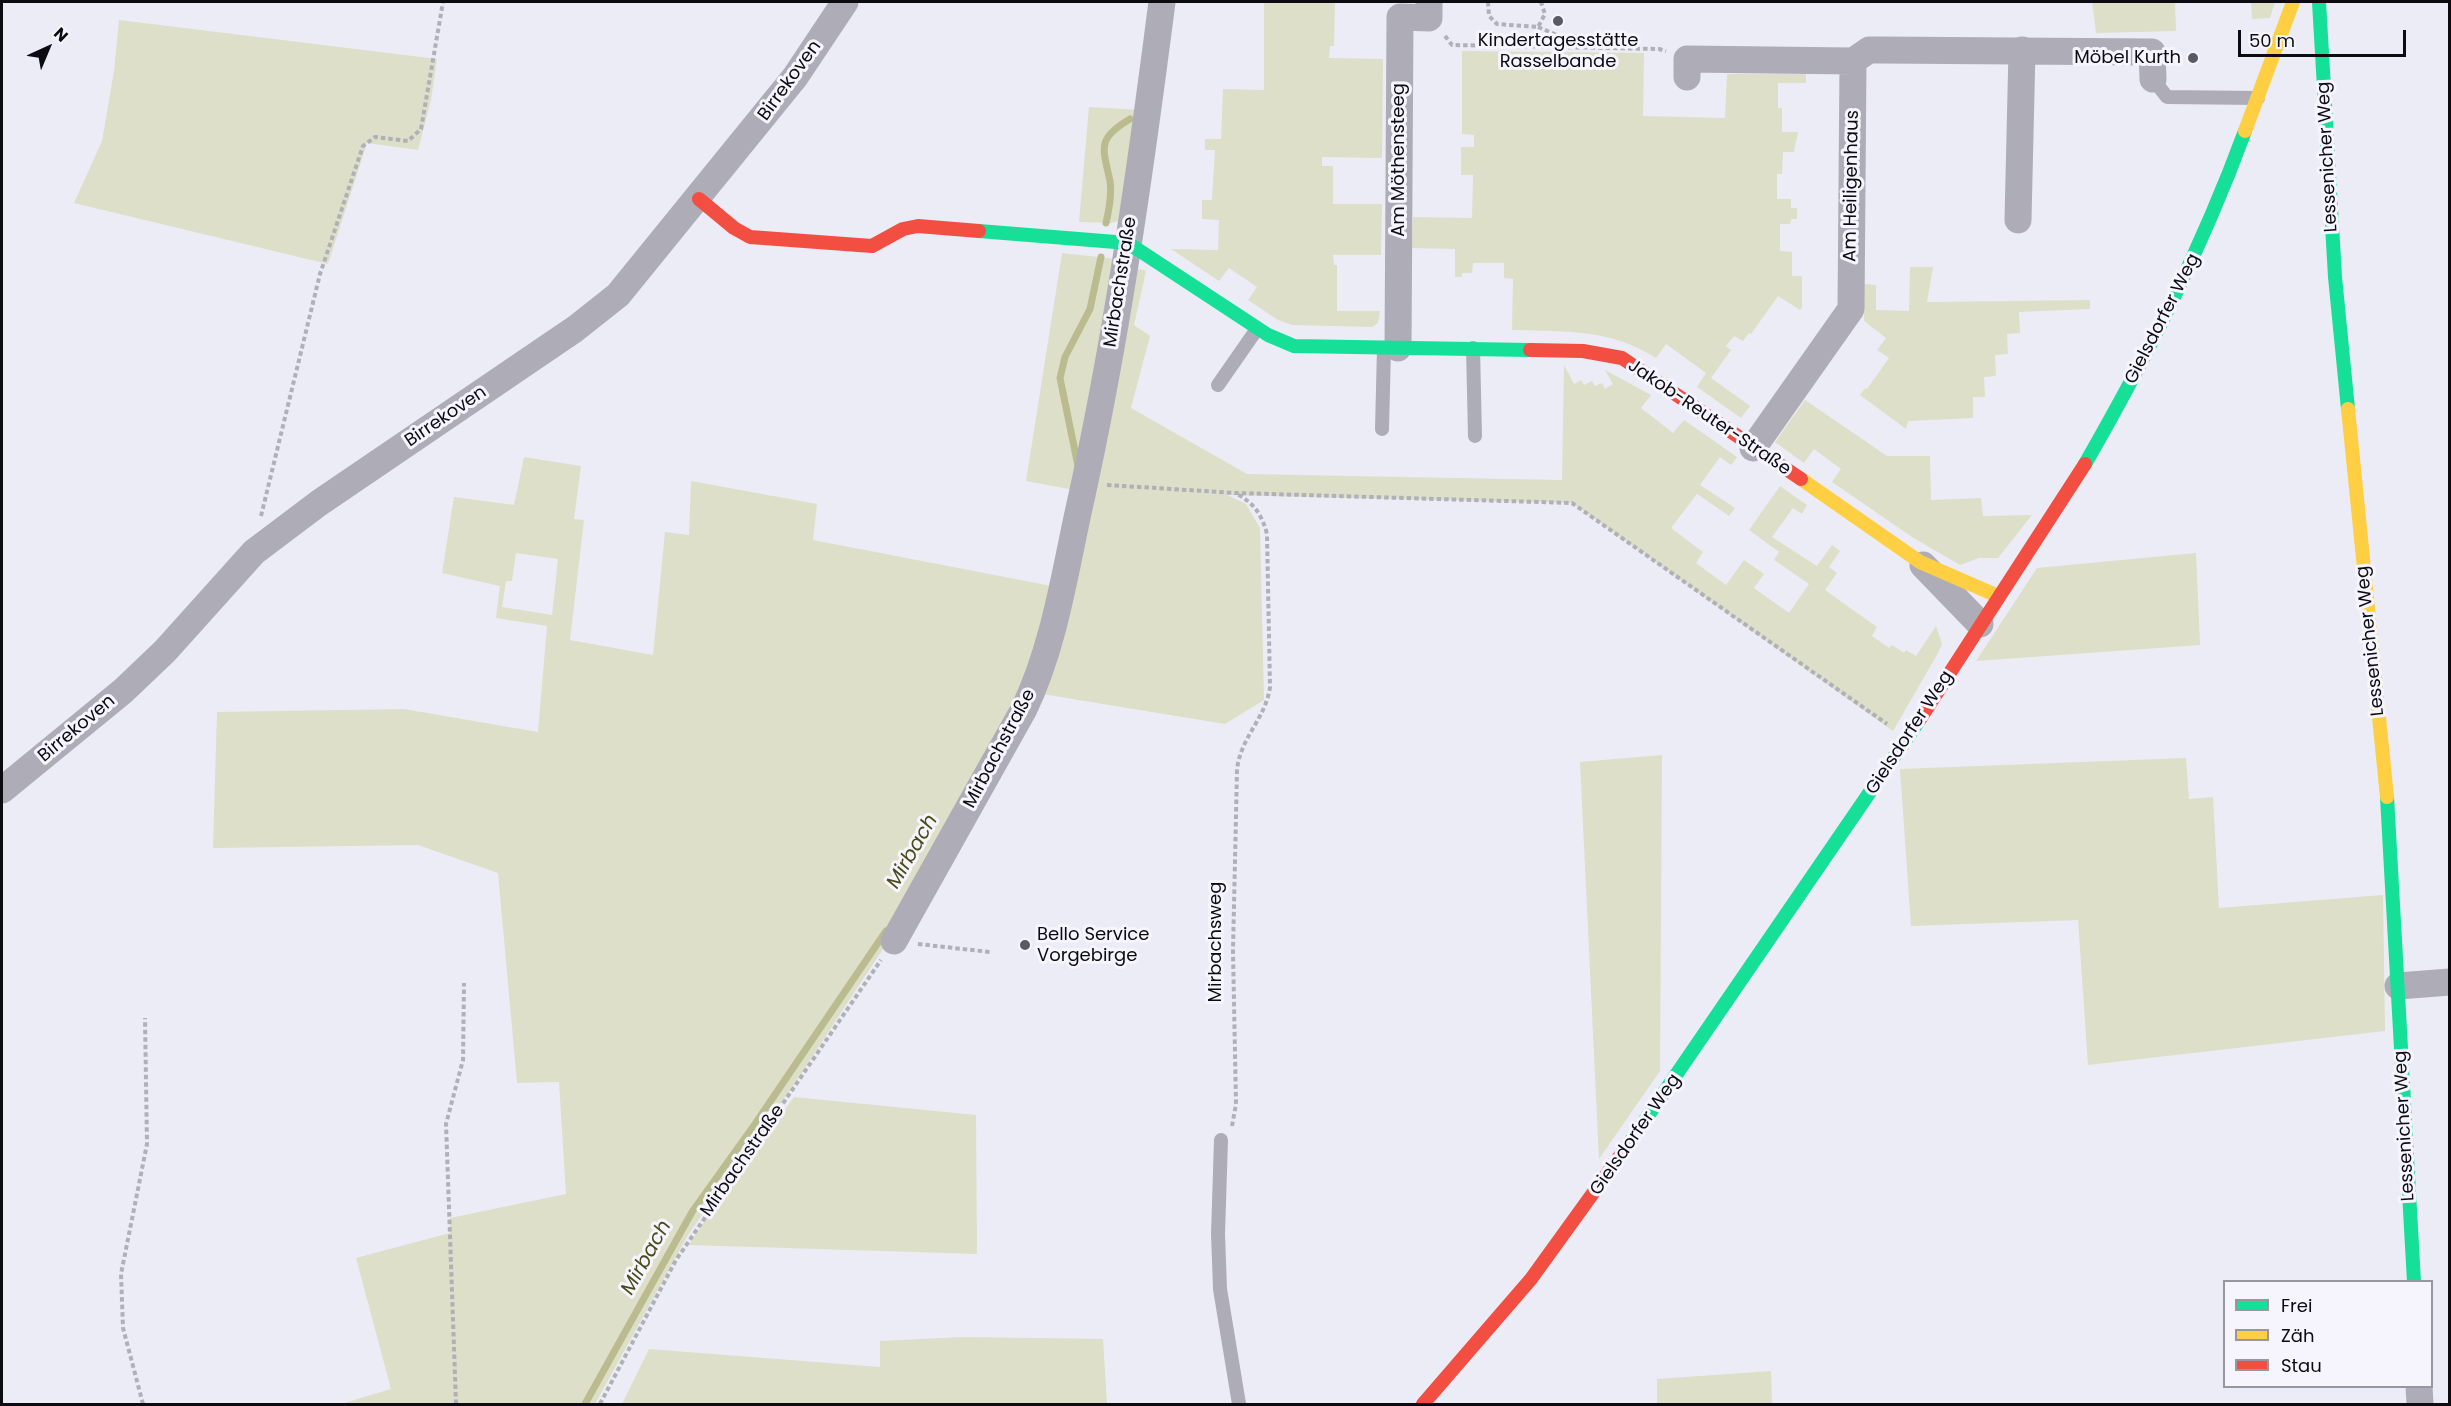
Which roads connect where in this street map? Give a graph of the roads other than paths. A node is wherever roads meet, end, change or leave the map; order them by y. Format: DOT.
graph roads {
  1 [pos="845,2"];
  2 [pos="1162,2"];
  3 [pos="2293,2"];
  4 [pos="2319,2"];
  5 [pos="1429,10"];
  6 [pos="2022,50"];
  7 [pos="1853,61"];
  8 [pos="1687,68"];
  9 [pos="2153,79"];
  10 [pos="2258,98"];
  11 [pos="699,198"];
  12 [pos="2019,220"];
  13 [pos="1128,243"];
  14 [pos="1257,329"];
  15 [pos="1391,348"];
  16 [pos="1473,348"];
  17 [pos="1218,385"];
  18 [pos="1382,429"];
  19 [pos="1475,436"];
  20 [pos="1753,448"];
  21 [pos="1920,562"];
  22 [pos="1998,596"];
  23 [pos="1980,624"];
  24 [pos="2,790"];
  25 [pos="894,941"];
  26 [pos="2450,982"];
  27 [pos="2398,986"];
  28 [pos="1221,1140"];
  29 [pos="2414,1280"];
  30 [pos="2420,1388"];
  31 [pos="1239,1404"];
  32 [pos="1424,1404"];
  33 [pos="2420,1404"];
  1 -- 11 [label="street, Birrekoven"];
  2 -- 13 [label="street, Mirbachstraße"];
  3 -- 10 [label="street, Gielsdorfer Weg"];
  4 -- 27 [label="street, Lessenicher Weg"];
  5 -- 15 [label="street, Am Möthensteeg"];
  6 -- 7 [label="street"];
  6 -- 9 [label="street"];
  6 -- 12 [label="street"];
  7 -- 8 [label="street"];
  7 -- 20 [label="street, Am Heiligenhaus"];
  9 -- 10 [label="lane"];
  10 -- 22 [label="street, Gielsdorfer Weg"];
  11 -- 13 [label="street, Jakob-Reuter-Straße"];
  11 -- 24 [label="street, Birrekoven"];
  13 -- 14 [label="street, Jakob-Reuter-Straße"];
  13 -- 25 [label="street, Mirbachstraße"];
  14 -- 15 [label="street, Jakob-Reuter-Straße"];
  14 -- 17 [label="lane"];
  15 -- 16 [label="street, Jakob-Reuter-Straße"];
  15 -- 18 [label="lane"];
  16 -- 19 [label="lane"];
  16 -- 20 [label="street, Jakob-Reuter-Straße"];
  20 -- 21 [label="street, Jakob-Reuter-Straße"];
  21 -- 22 [label="street, Jakob-Reuter-Straße"];
  21 -- 23 [label="street, Jakob-Reuter-Straße"];
  22 -- 23 [label="street, Gielsdorfer Weg"];
  23 -- 32 [label="street, Gielsdorfer Weg"];
  26 -- 27 [label="street"];
  27 -- 29 [label="street, Lessenicher Weg"];
  28 -- 31 [label="lane"];
  30 -- 33 [label="street"];
}
